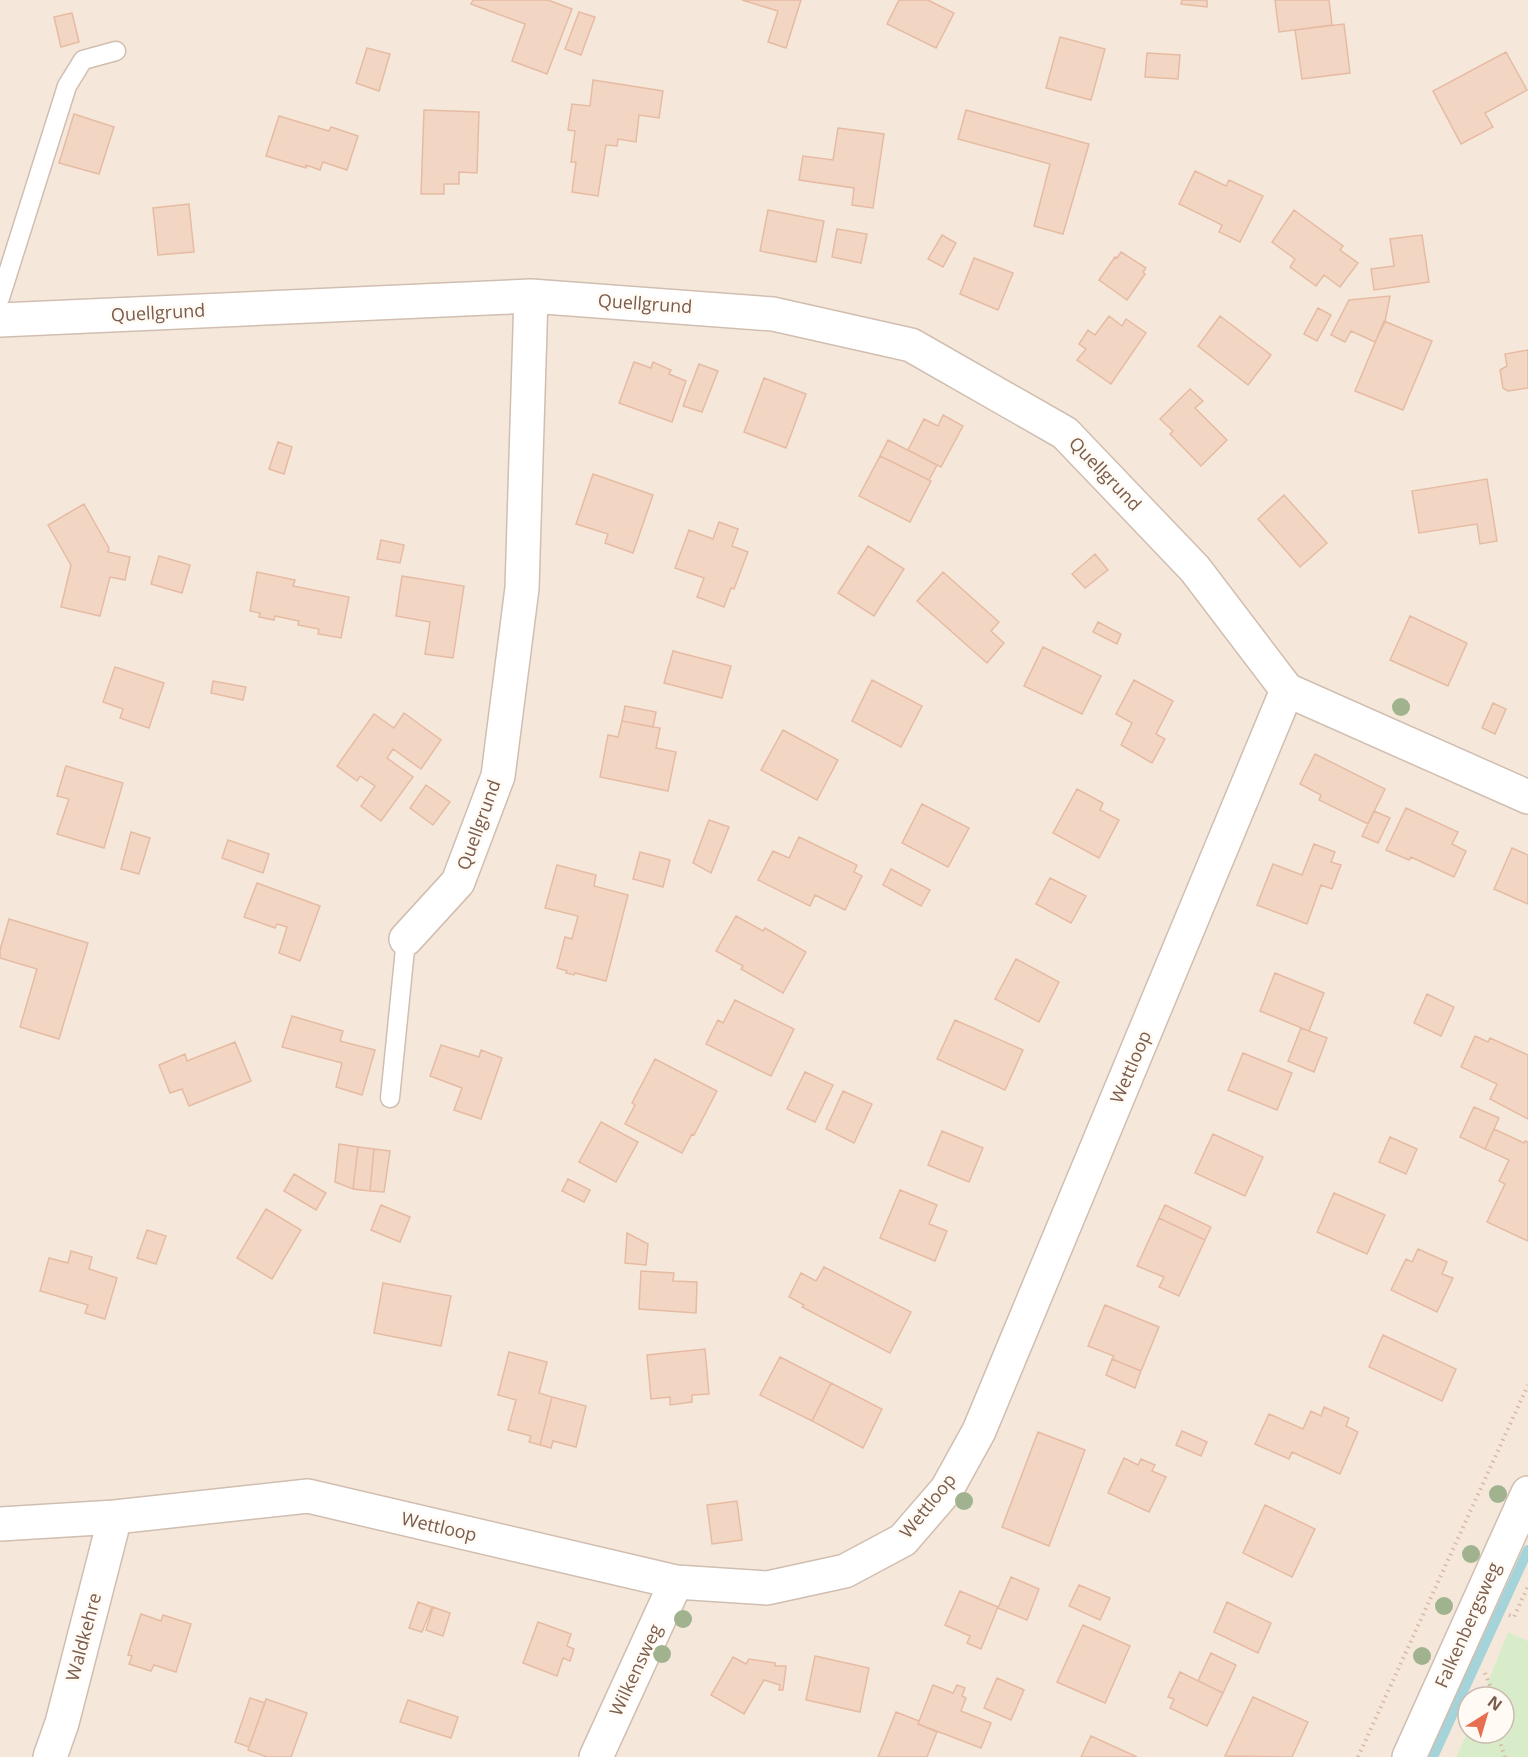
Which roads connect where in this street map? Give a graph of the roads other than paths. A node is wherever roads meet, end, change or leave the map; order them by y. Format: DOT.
graph roads {
  1 [pos="116,51"];
  2 [pos="531,296"];
  3 [pos="0,298"];
  4 [pos="0,321"];
  5 [pos="1287,690"];
  6 [pos="1528,797"];
  7 [pos="406,939"];
  8 [pos="390,1098"];
  9 [pos="1528,1493"];
  10 [pos="115,1517"];
  11 [pos="0,1524"];
  12 [pos="676,1582"];
  13 [pos="50,1757"];
  14 [pos="596,1757"];
  15 [pos="1409,1757"];
  1 -- 3 [label="lane"];
  2 -- 4 [label="street, Quellgrund"];
  2 -- 5 [label="street, Quellgrund"];
  2 -- 7 [label="street, Quellgrund"];
  5 -- 6 [label="street, Quellgrund"];
  5 -- 12 [label="street, Wettloop"];
  7 -- 8 [label="lane"];
  9 -- 15 [label="street, Falkenbergsweg"];
  10 -- 11 [label="street, Wettloop"];
  10 -- 12 [label="street, Wettloop"];
  10 -- 13 [label="street, Waldkehre"];
  12 -- 14 [label="street, Wilkensweg"];
}
